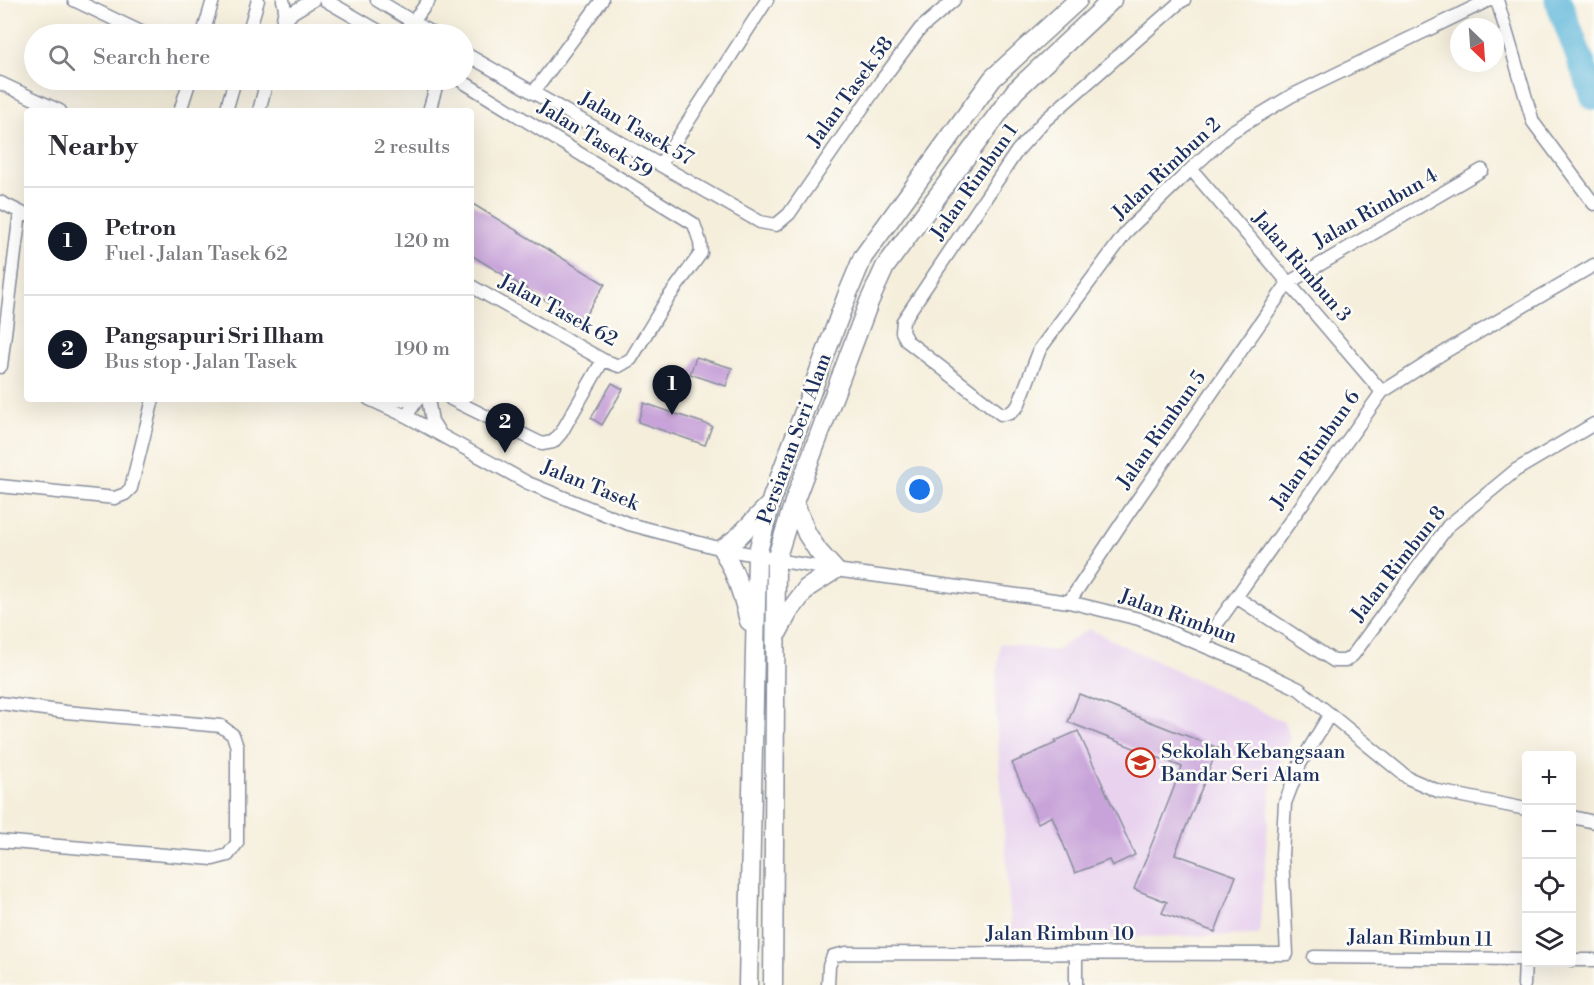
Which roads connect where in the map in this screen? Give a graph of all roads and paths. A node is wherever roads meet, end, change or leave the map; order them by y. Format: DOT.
graph roads {
  1 [pos="74,0"];
  2 [pos="213,0"];
  3 [pos="258,0"];
  4 [pos="283,0"];
  5 [pos="313,0"];
  6 [pos="325,0"];
  7 [pos="377,0"];
  8 [pos="429,0"];
  9 [pos="602,0"];
  10 [pos="767,0"];
  11 [pos="954,0"];
  12 [pos="1078,0"];
  13 [pos="1112,0"];
  14 [pos="1184,0"];
  15 [pos="1489,0"];
  16 [pos="1497,0"];
  17 [pos="413,22"];
  18 [pos="124,24"];
  19 [pos="206,24"];
  20 [pos="251,24"];
  21 [pos="282,24"];
  22 [pos="285,24"];
  23 [pos="367,24"];
  24 [pos="416,24"];
  25 [pos="474,59"];
  26 [pos="0,83"];
  27 [pos="474,89"];
  28 [pos="187,90"];
  29 [pos="232,90"];
  30 [pos="264,90"];
  31 [pos="435,90"];
  32 [pos="533,93"];
  33 [pos="54,108"];
  34 [pos="181,108"];
  35 [pos="227,108"];
  36 [pos="260,108"];
  37 [pos="430,108"];
  38 [pos="660,165"];
  39 [pos="1191,168"];
  40 [pos="1482,170"];
  41 [pos="0,202"];
  42 [pos="1594,204"];
  43 [pos="24,214"];
  44 [pos="789,214"];
  45 [pos="700,242"];
  46 [pos="1594,265"];
  47 [pos="1288,283"];
  48 [pos="474,291"];
  49 [pos="603,360"];
  50 [pos="0,367"];
  51 [pos="1382,392"];
  52 [pos="152,402"];
  53 [pos="376,402"];
  54 [pos="416,402"];
  55 [pos="429,402"];
  56 [pos="457,402"];
  57 [pos="1010,413"];
  58 [pos="406,416"];
  59 [pos="1594,424"];
  60 [pos="441,436"];
  61 [pos="0,486"];
  62 [pos="771,502"];
  63 [pos="794,502"];
  64 [pos="722,549"];
  65 [pos="757,555"];
  66 [pos="777,560"];
  67 [pos="835,570"];
  68 [pos="1236,597"];
  69 [pos="1070,602"];
  70 [pos="776,634"];
  71 [pos="1202,645"];
  72 [pos="755,647"];
  73 [pos="0,703"];
  74 [pos="1330,714"];
  75 [pos="1522,807"];
  76 [pos="1576,818"];
  77 [pos="1594,822"];
  78 [pos="0,841"];
  79 [pos="1076,953"];
  80 [pos="1314,957"];
  81 [pos="1522,959"];
  82 [pos="1576,960"];
  83 [pos="1594,960"];
  84 [pos="1525,967"];
  85 [pos="748,985"];
  86 [pos="773,985"];
  87 [pos="828,985"];
  88 [pos="1076,985"];
  89 [pos="1524,985"];
  1 -- 18 [label="street"];
  2 -- 19 [label="street"];
  3 -- 20 [label="street"];
  4 -- 21 [label="street"];
  5 -- 22 [label="street"];
  6 -- 23 [label="street"];
  7 -- 17 [label="street"];
  8 -- 17 [label="street"];
  9 -- 32 [label="street"];
  10 -- 38 [label="street"];
  11 -- 44 [label="street, Jalan Tasek 58"];
  12 -- 62 [label="main road, Persiaran Seri Alam"];
  13 -- 63 [label="main road, Persiaran Seri Alam"];
  14 -- 57 [label="street, Jalan Rimbun 1"];
  15 -- 39 [label="street, Jalan Rimbun 2"];
  16 -- 42 [label="street"];
  17 -- 24 [label="street"];
  25 -- 32 [label="street, Jalan Tasek 57"];
  26 -- 33 [label="street"];
  27 -- 45 [label="street, Jalan Tasek 59"];
  28 -- 34 [label="street"];
  29 -- 35 [label="street"];
  30 -- 36 [label="street"];
  31 -- 37 [label="street"];
  32 -- 38 [label="street, Jalan Tasek 57"];
  38 -- 44 [label="street, Jalan Tasek 57"];
  39 -- 47 [label="street, Jalan Rimbun 3"];
  39 -- 57 [label="street, Jalan Rimbun 2"];
  40 -- 47 [label="street, Jalan Rimbun 4"];
  41 -- 43 [label="street"];
  43 -- 50 [label="street"];
  45 -- 49 [label="street, Jalan Tasek 62"];
  46 -- 51 [label="street, Jalan Rimbun 6"];
  47 -- 51 [label="street, Jalan Rimbun 3"];
  47 -- 69 [label="street, Jalan Rimbun 5"];
  48 -- 49 [label="street, Jalan Tasek 62"];
  49 -- 56 [label="street"];
  51 -- 68 [label="street, Jalan Rimbun 6"];
  52 -- 61 [label="street"];
  53 -- 58 [label="street, Jalan Tasek"];
  54 -- 58 [label="street"];
  55 -- 60 [label="street"];
  58 -- 60 [label="street, Jalan Tasek"];
  59 -- 68 [label="street, Jalan Rimbun 8"];
  60 -- 64 [label="street, Jalan Tasek"];
  62 -- 64 [label="main road"];
  62 -- 65 [label="main road, Persiaran Seri Alam"];
  63 -- 66 [label="main road, Persiaran Seri Alam"];
  63 -- 67 [label="main road"];
  64 -- 65 [label="street, Jalan Tasek"];
  64 -- 72 [label="main road"];
  65 -- 66 [label="street, Jalan Tasek"];
  65 -- 72 [label="main road, Persiaran Seri Alam"];
  66 -- 67 [label="street, Jalan Rimbun"];
  66 -- 70 [label="main road, Persiaran Seri Alam"];
  67 -- 69 [label="street, Jalan Rimbun"];
  67 -- 70 [label="main road"];
  68 -- 71 [label="street, Jalan Rimbun 6"];
  69 -- 71 [label="street, Jalan Rimbun"];
  70 -- 86 [label="main road, Persiaran Seri Alam"];
  71 -- 74 [label="street, Jalan Rimbun"];
  72 -- 85 [label="main road, Persiaran Seri Alam"];
  73 -- 78 [label="street"];
  74 -- 75 [label="street, Jalan Rimbun"];
  74 -- 79 [label="street, Jalan Rimbun 10"];
  76 -- 77 [label="street"];
  79 -- 87 [label="street, Jalan Rimbun 10"];
  79 -- 88 [label="street"];
  80 -- 81 [label="street, Jalan Rimbun 11"];
  82 -- 83 [label="street"];
  84 -- 89 [label="street"];
}
